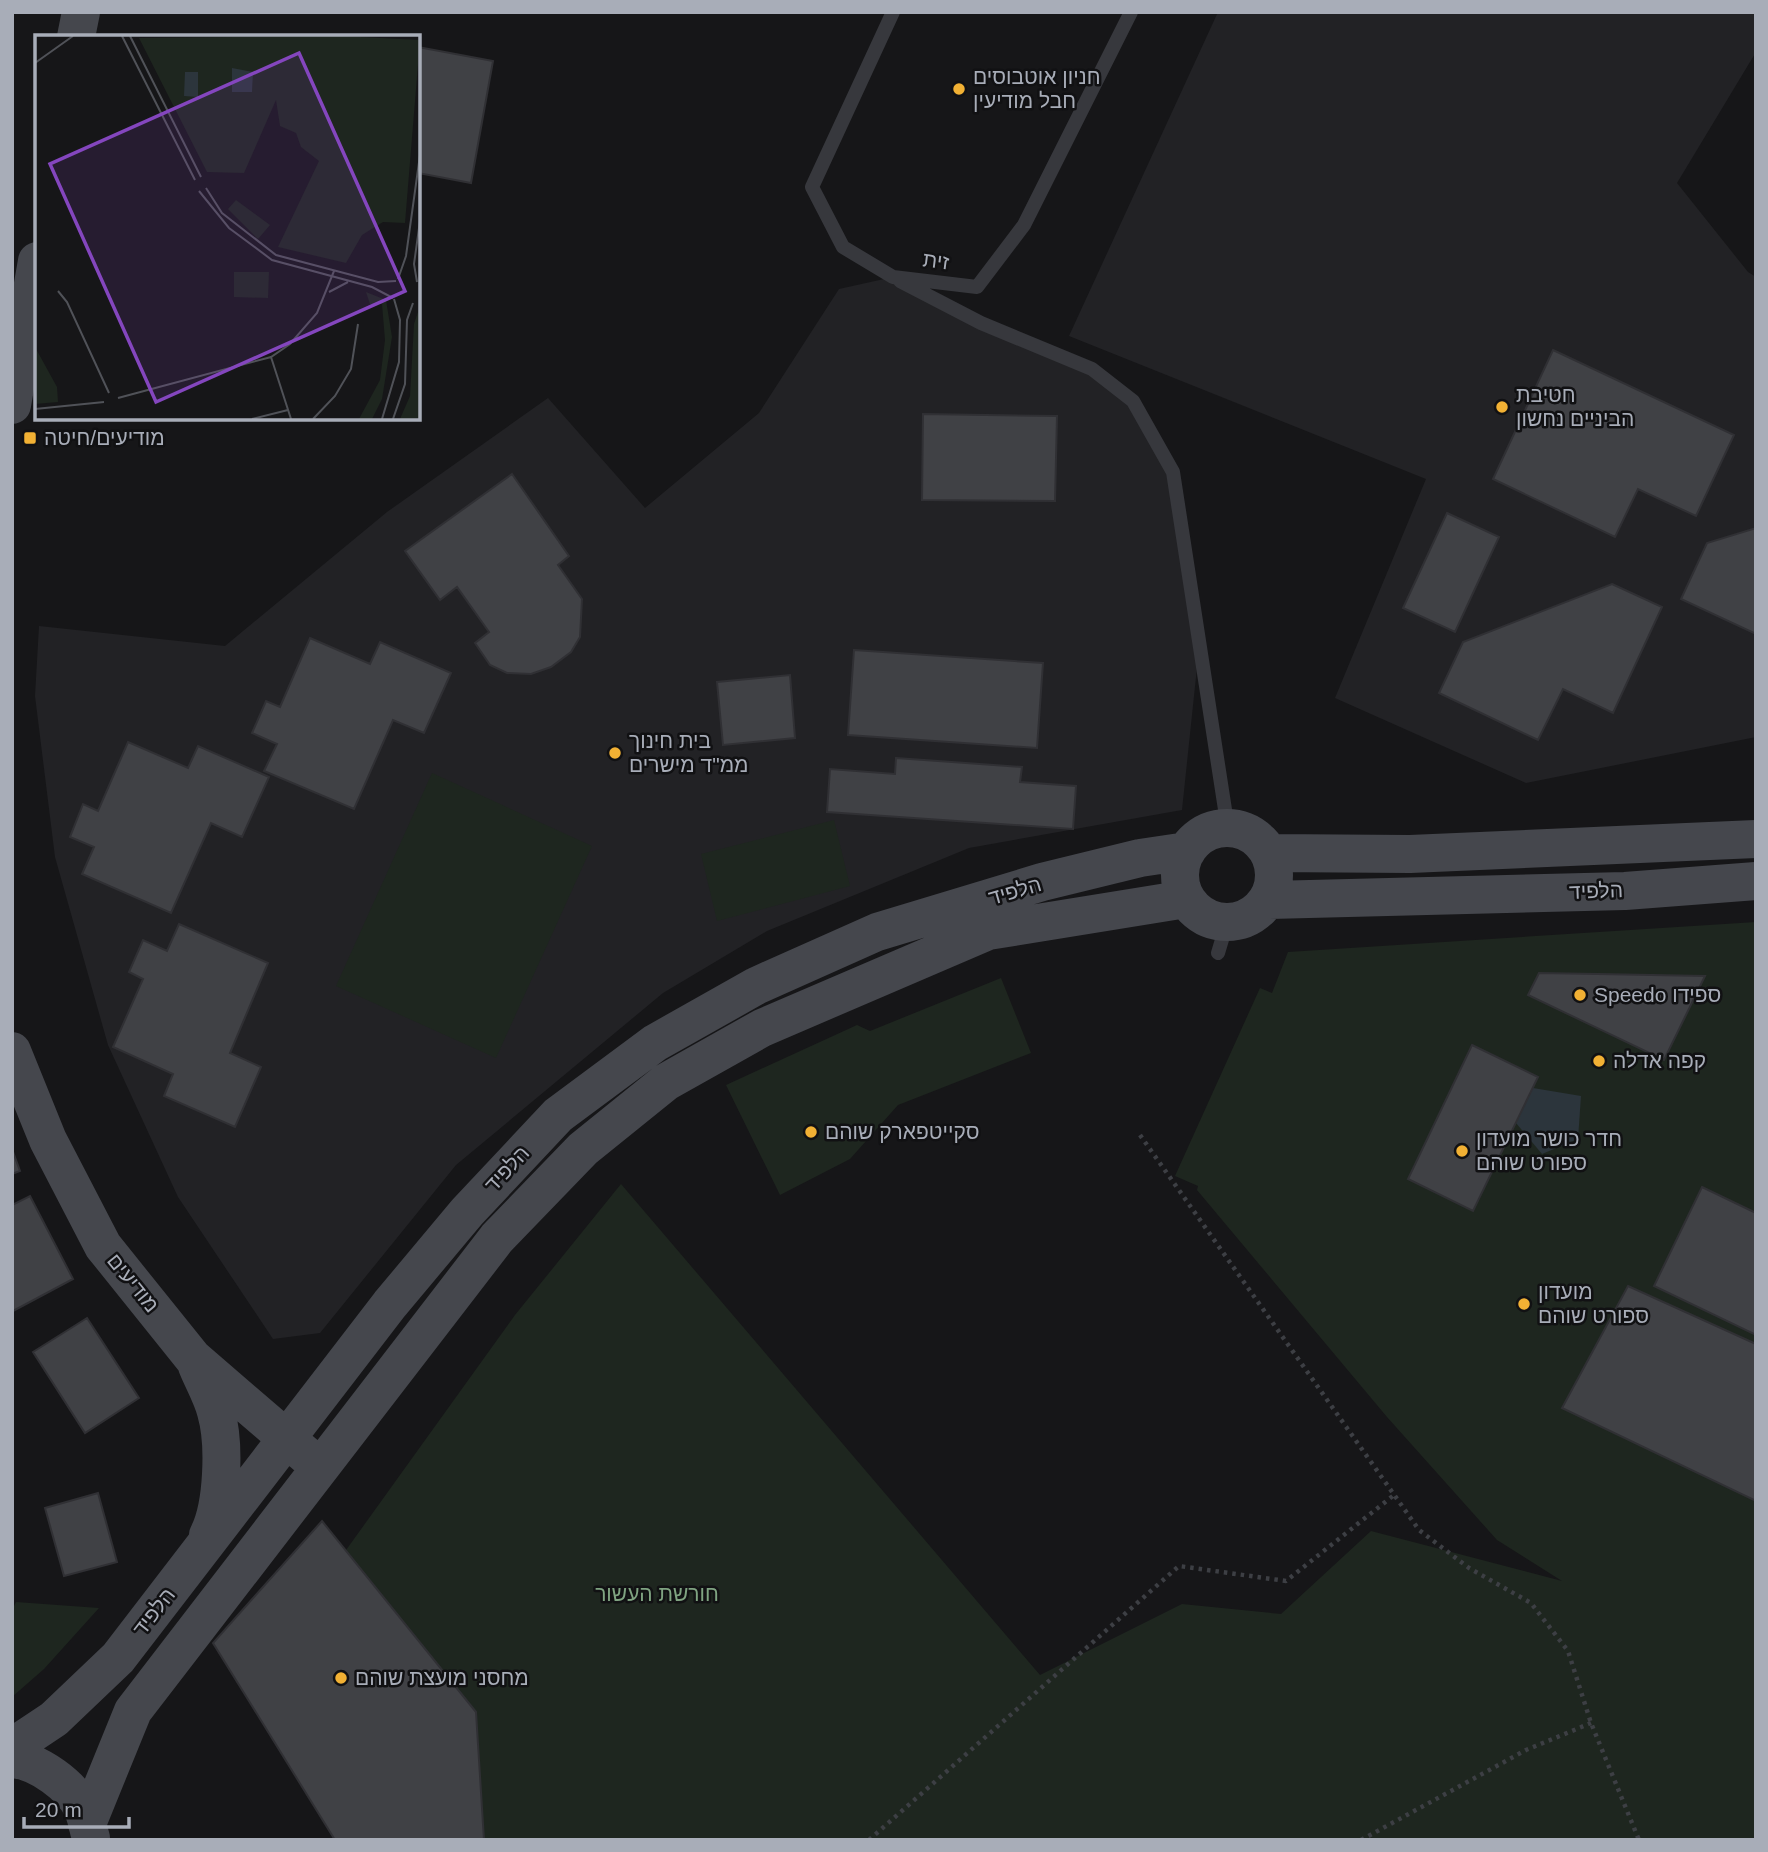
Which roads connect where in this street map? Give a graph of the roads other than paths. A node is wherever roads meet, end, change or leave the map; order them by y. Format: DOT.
graph roads {
  1 [pos="81,12"];
  2 [pos="893,12"];
  3 [pos="1131,12"];
  4 [pos="76,35"];
  5 [pos="35,273"];
  6 [pos="893,277"];
  7 [pos="12,405"];
  8 [pos="1228,828"];
  9 [pos="1756,839"];
  10 [pos="1187,851"];
  11 [pos="1269,853"];
  12 [pos="1756,881"];
  13 [pos="1186,898"];
  14 [pos="1268,900"];
  15 [pos="12,1051"];
  16 [pos="193,1358"];
  17 [pos="288,1440"];
  18 [pos="320,1467"];
  19 [pos="197,1556"];
  20 [pos="12,1747"];
  21 [pos="12,1759"];
  22 [pos="89,1832"];
  1 -- 4 [label="street"];
  2 -- 6 [label="lane, זית"];
  3 -- 6 [label="lane, זית"];
  5 -- 7 [label="street"];
  6 -- 8 [label="lane"];
  8 -- 10 [label="street"];
  8 -- 11 [label="street"];
  9 -- 11 [label="street"];
  10 -- 13 [label="street"];
  10 -- 17 [label="street, הלפיד"];
  11 -- 14 [label="street"];
  12 -- 14 [label="street, הלפיד"];
  13 -- 14 [label="street"];
  13 -- 18 [label="street, הלפיד"];
  15 -- 16 [label="street, מודיעים"];
  16 -- 17 [label="street, מודיעים"];
  16 -- 19 [label="street"];
  17 -- 18 [label="street, מודיעים"];
  17 -- 19 [label="street, הלפיד"];
  18 -- 22 [label="street, הלפיד"];
  19 -- 20 [label="street, הלפיד"];
  21 -- 22 [label="street"];
}
